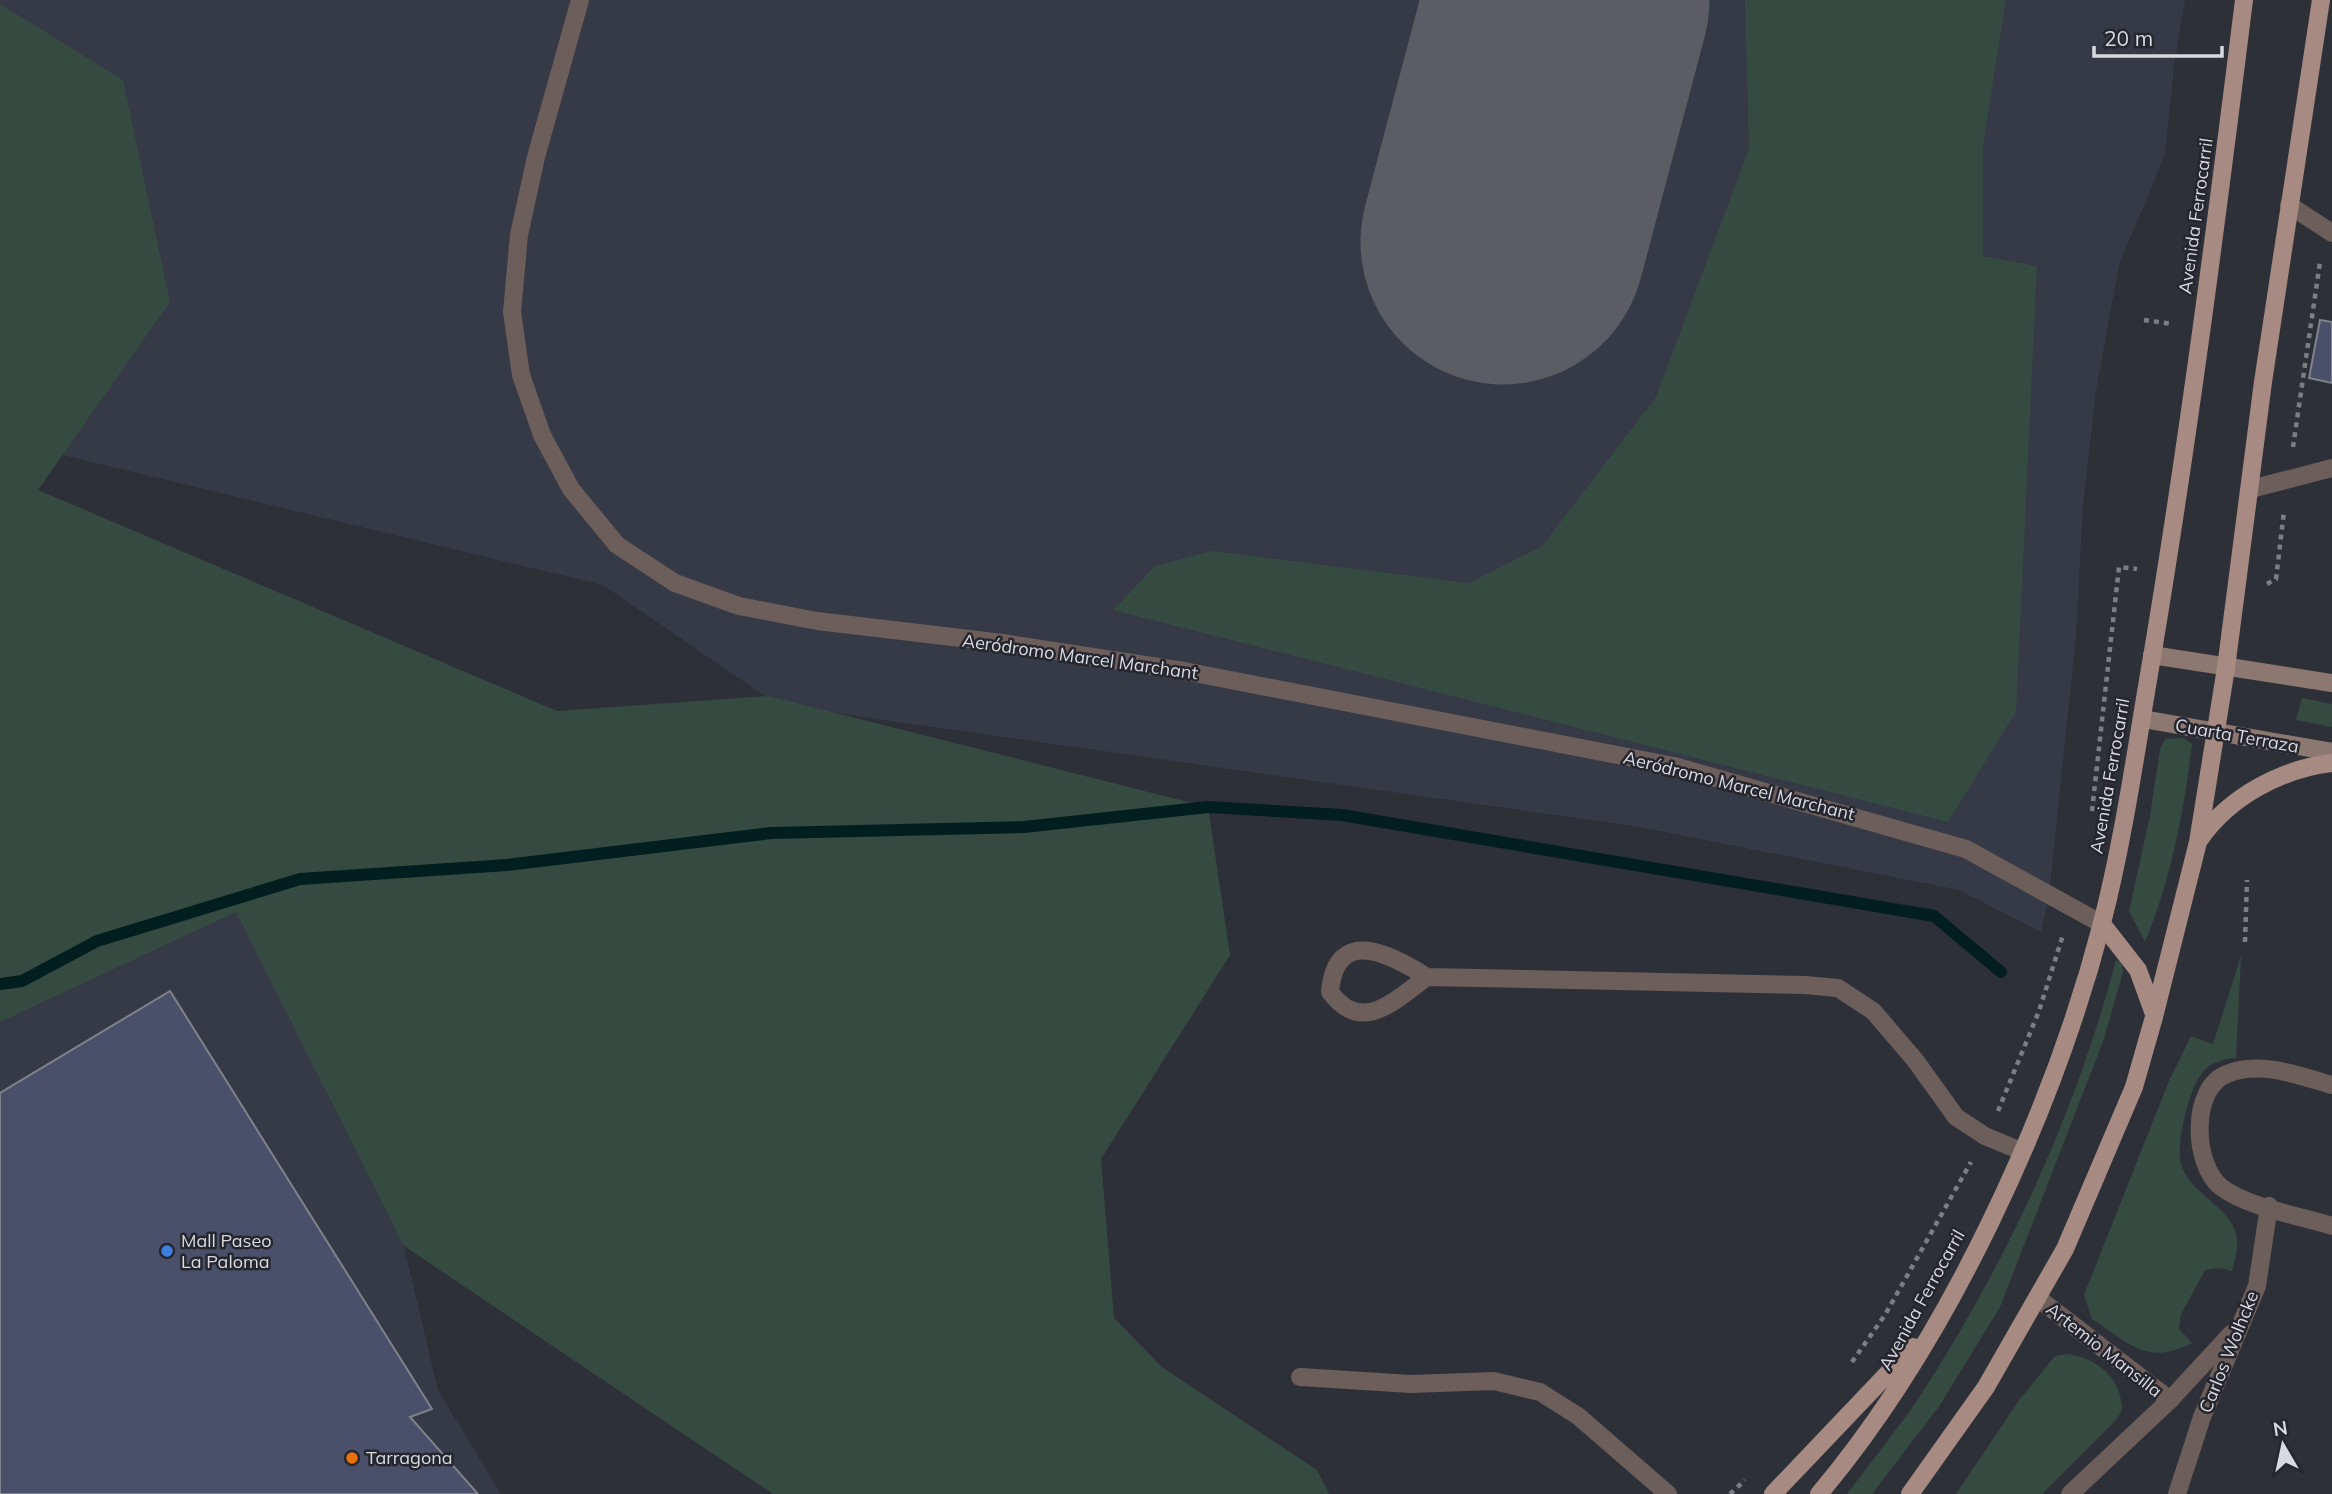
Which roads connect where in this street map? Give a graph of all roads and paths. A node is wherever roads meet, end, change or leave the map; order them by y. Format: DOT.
graph roads {
  1 [pos="580,0"];
  2 [pos="2244,0"];
  3 [pos="2320,0"];
  4 [pos="2290,205"];
  5 [pos="2331,232"];
  6 [pos="2332,468"];
  7 [pos="2288,478"];
  8 [pos="2251,489"];
  9 [pos="2119,567"];
  10 [pos="2265,585"];
  11 [pos="2152,655"];
  12 [pos="2226,668"];
  13 [pos="2332,683"];
  14 [pos="2143,719"];
  15 [pos="2214,733"];
  16 [pos="2332,752"];
  17 [pos="2332,763"];
  18 [pos="2090,825"];
  19 [pos="2197,842"];
  20 [pos="2246,880"];
  21 [pos="2071,907"];
  22 [pos="2102,924"];
  23 [pos="2245,942"];
  24 [pos="1427,978"];
  25 [pos="2154,1017"];
  26 [pos="2332,1085"];
  27 [pos="1985,1136"];
  28 [pos="2021,1151"];
  29 [pos="2269,1206"];
  30 [pos="2332,1226"];
  31 [pos="2039,1299"];
  32 [pos="2248,1314"];
  33 [pos="1941,1315"];
  34 [pos="1845,1371"];
  35 [pos="1300,1377"];
  36 [pos="2170,1400"];
  37 [pos="1754,1471"];
  38 [pos="1913,1492"];
  39 [pos="1668,1494"];
  40 [pos="1731,1494"];
  41 [pos="1773,1494"];
  42 [pos="1819,1494"];
  43 [pos="2070,1494"];
  44 [pos="2177,1494"];
  1 -- 21 [label="street, Aeródromo Marcel Marchant"];
  2 -- 11 [label="main road, Avenida Ferrocarril"];
  3 -- 4 [label="main road"];
  4 -- 5 [label="street"];
  4 -- 8 [label="main road"];
  5 -- 7 [label="path"];
  6 -- 7 [label="street"];
  7 -- 8 [label="street"];
  7 -- 10 [label="path"];
  8 -- 12 [label="main road"];
  9 -- 18 [label="path"];
  11 -- 12 [label="main road"];
  11 -- 14 [label="main road, Avenida Ferrocarril"];
  12 -- 13 [label="main road"];
  12 -- 15 [label="main road"];
  14 -- 15 [label="main road, Cuarta Terraza"];
  14 -- 22 [label="main road, Avenida Ferrocarril"];
  15 -- 16 [label="main road, Cuarta Terraza"];
  15 -- 19 [label="main road"];
  17 -- 19 [label="main road"];
  19 -- 25 [label="main road"];
  20 -- 23 [label="path"];
  21 -- 22 [label="street, Aeródromo Marcel Marchant"];
  21 -- 27 [label="path"];
  22 -- 25 [label="main road"];
  22 -- 28 [label="main road, Avenida Ferrocarril"];
  24 -- 24 [label="street"];
  24 -- 27 [label="street"];
  25 -- 31 [label="main road"];
  26 -- 29 [label="street"];
  27 -- 28 [label="street"];
  27 -- 34 [label="path"];
  28 -- 33 [label="main road, Avenida Ferrocarril"];
  29 -- 30 [label="street"];
  29 -- 32 [label="street, Carlos Wolhcke"];
  31 -- 36 [label="street, Artemio Mansilla"];
  31 -- 38 [label="main road"];
  32 -- 36 [label="street"];
  32 -- 44 [label="street, Carlos Wolhcke"];
  33 -- 41 [label="main road"];
  33 -- 42 [label="main road, Avenida Ferrocarril"];
  35 -- 39 [label="street"];
  36 -- 43 [label="street"];
  37 -- 40 [label="path"];
}
